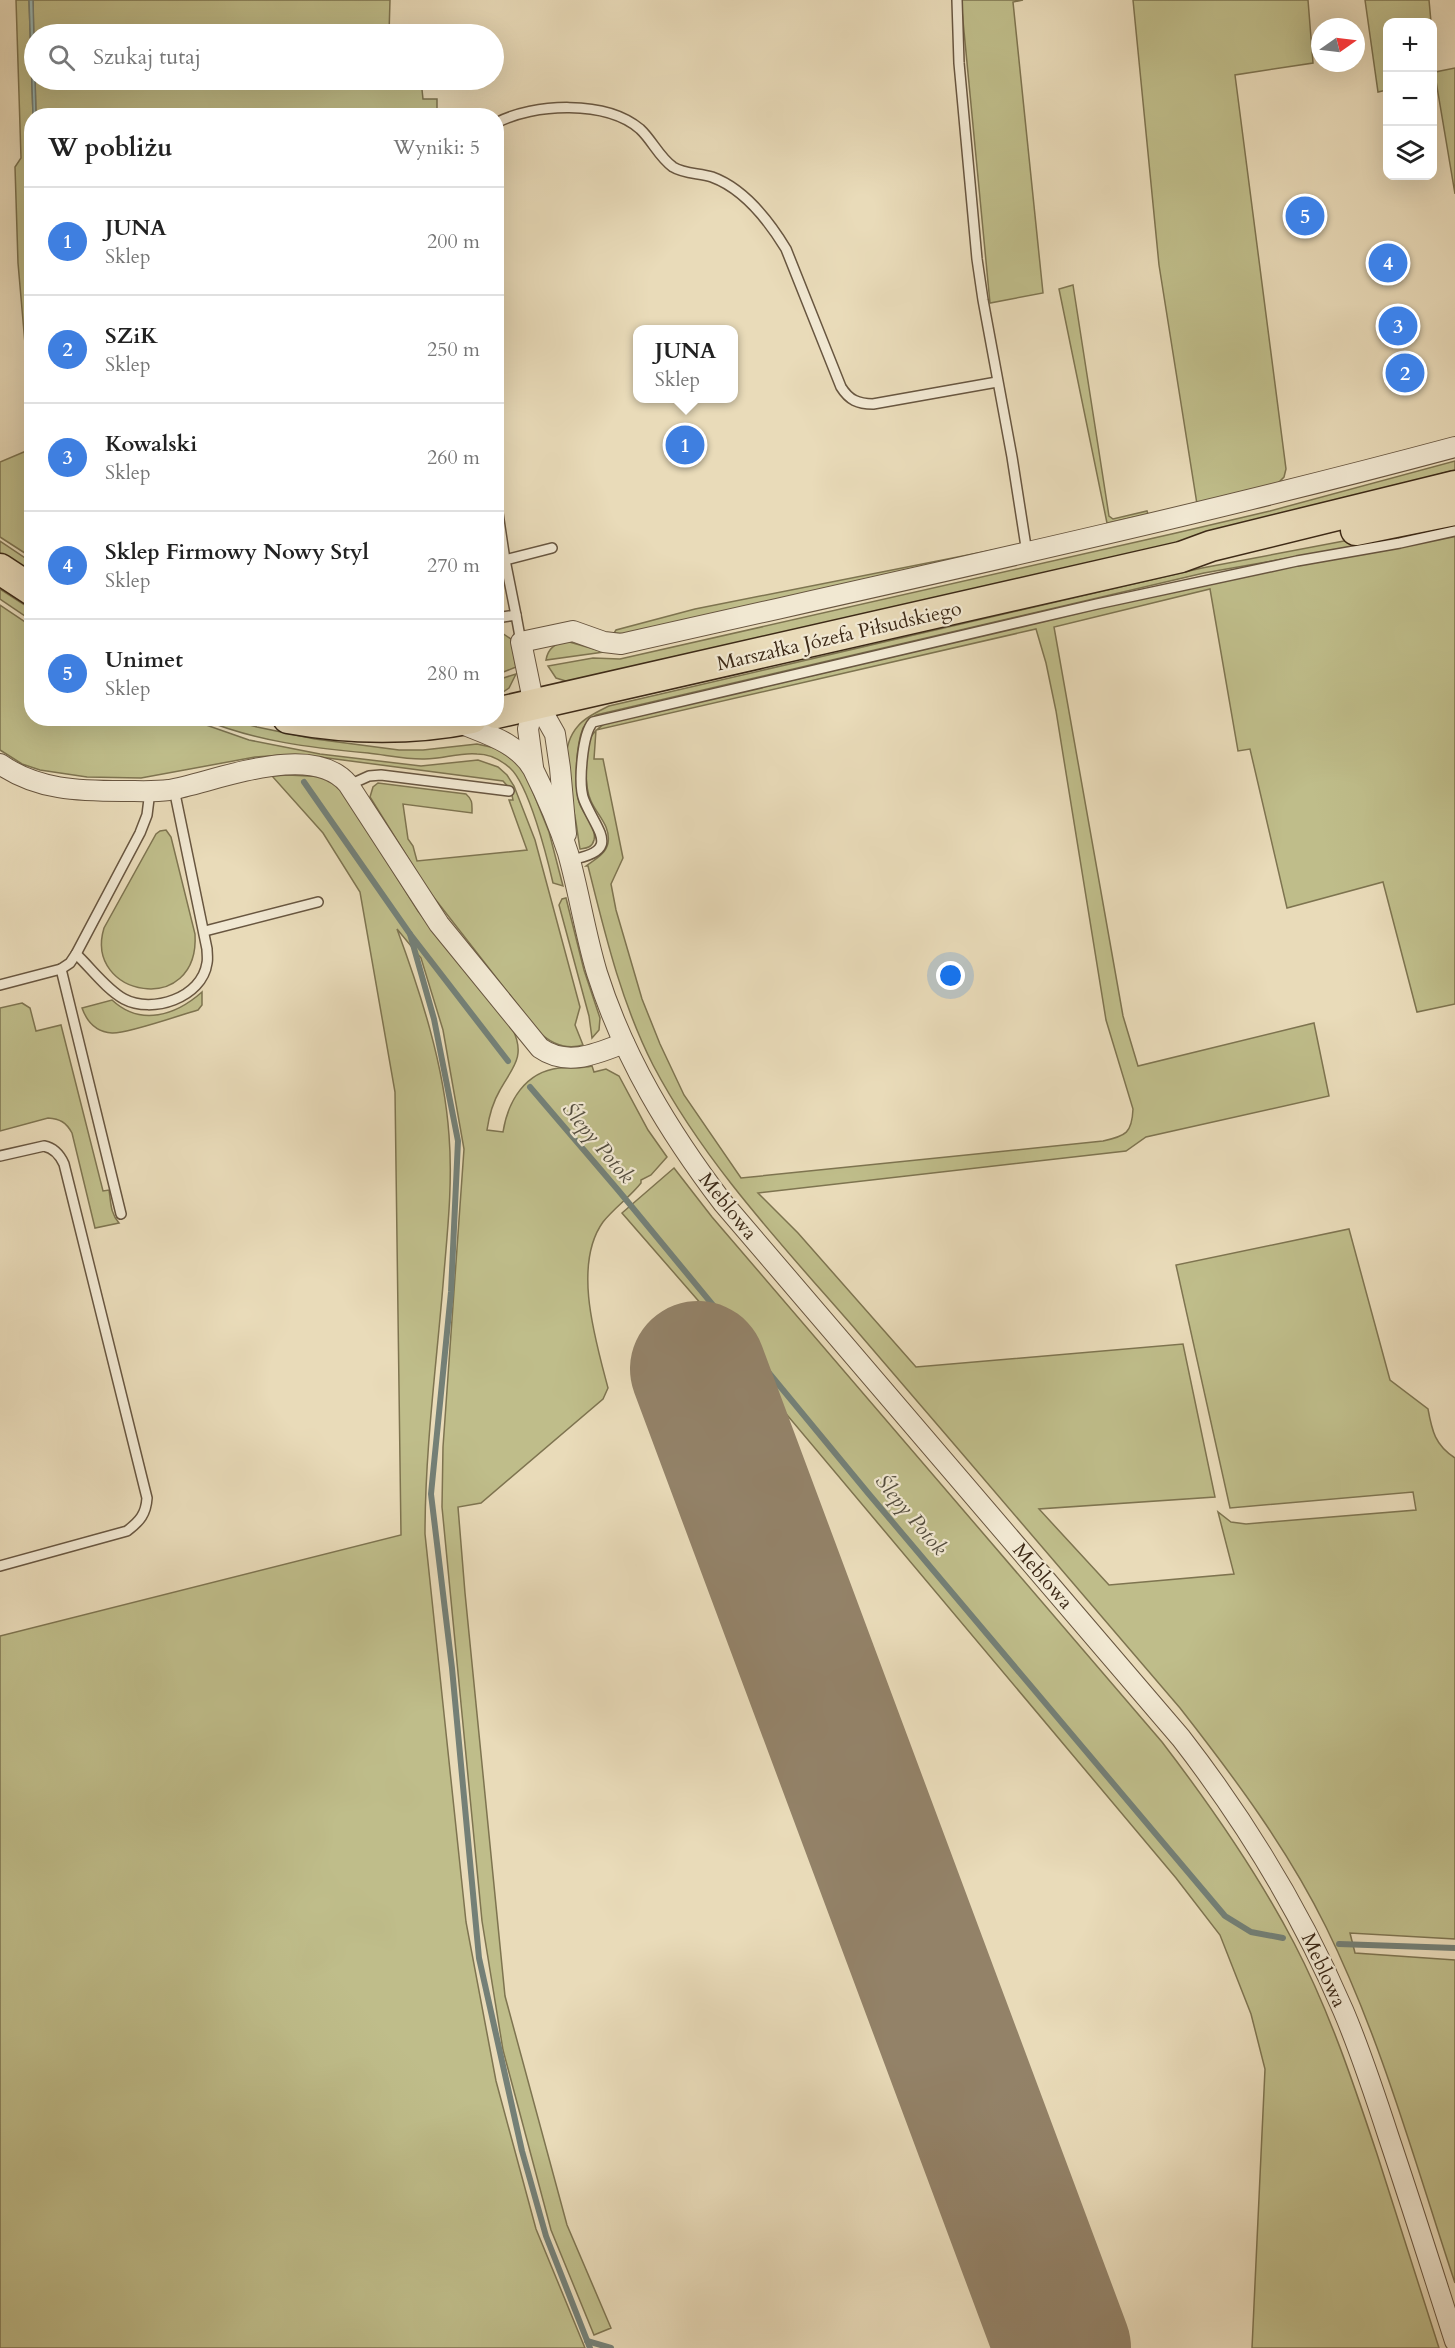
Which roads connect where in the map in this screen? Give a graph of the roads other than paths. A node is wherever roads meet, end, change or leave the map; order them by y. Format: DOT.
graph roads {
  1 [pos="957,0"];
  2 [pos="504,119"];
  3 [pos="997,382"];
  4 [pos="1455,447"];
  5 [pos="1455,486"];
  6 [pos="1455,510"];
  7 [pos="1455,531"];
  8 [pos="552,548"];
  9 [pos="504,553"];
  10 [pos="1027,553"];
  11 [pos="1181,557"];
  12 [pos="505,560"];
  13 [pos="0,570"];
  14 [pos="24,585"];
  15 [pos="516,615"];
  16 [pos="504,617"];
  17 [pos="522,642"];
  18 [pos="534,705"];
  19 [pos="504,712"];
  20 [pos="474,726"];
  21 [pos="0,764"];
  22 [pos="533,769"];
  23 [pos="349,785"];
  24 [pos="174,789"];
  25 [pos="150,791"];
  26 [pos="509,791"];
  27 [pos="568,856"];
  28 [pos="318,902"];
  29 [pos="205,931"];
  30 [pos="76,954"];
  31 [pos="62,969"];
  32 [pos="0,985"];
  33 [pos="624,1043"];
  34 [pos="0,1156"];
  35 [pos="121,1214"];
  36 [pos="0,1566"];
  37 [pos="1455,2341"];
  1 -- 3 [label="lane"];
  2 -- 3 [label="lane"];
  3 -- 10 [label="lane"];
  4 -- 10 [label="street"];
  5 -- 11 [label="main road, Marszałka Józefa Piłsudskiego"];
  6 -- 11 [label="main road, Marszałka Józefa Piłsudskiego"];
  7 -- 27 [label="lane"];
  8 -- 12 [label="lane"];
  9 -- 12 [label="lane"];
  10 -- 17 [label="street"];
  11 -- 18 [label="main road, Marszałka Józefa Piłsudskiego"];
  12 -- 15 [label="lane"];
  13 -- 14 [label="main road"];
  15 -- 16 [label="lane"];
  15 -- 17 [label="lane"];
  17 -- 18 [label="street"];
  18 -- 19 [label="main road, Marszałka Józefa Piłsudskiego"];
  18 -- 22 [label="street, Meblowa"];
  18 -- 27 [label="street, Meblowa"];
  20 -- 22 [label="street, Meblowa"];
  21 -- 25 [label="street"];
  22 -- 27 [label="street, Meblowa"];
  23 -- 24 [label="street"];
  23 -- 26 [label="lane"];
  23 -- 33 [label="street"];
  24 -- 25 [label="street"];
  24 -- 29 [label="lane"];
  25 -- 30 [label="lane"];
  27 -- 33 [label="street, Meblowa"];
  28 -- 29 [label="lane"];
  29 -- 30 [label="lane"];
  30 -- 31 [label="lane"];
  31 -- 32 [label="lane"];
  31 -- 35 [label="lane"];
  33 -- 37 [label="street, Meblowa"];
  34 -- 36 [label="lane"];
}
